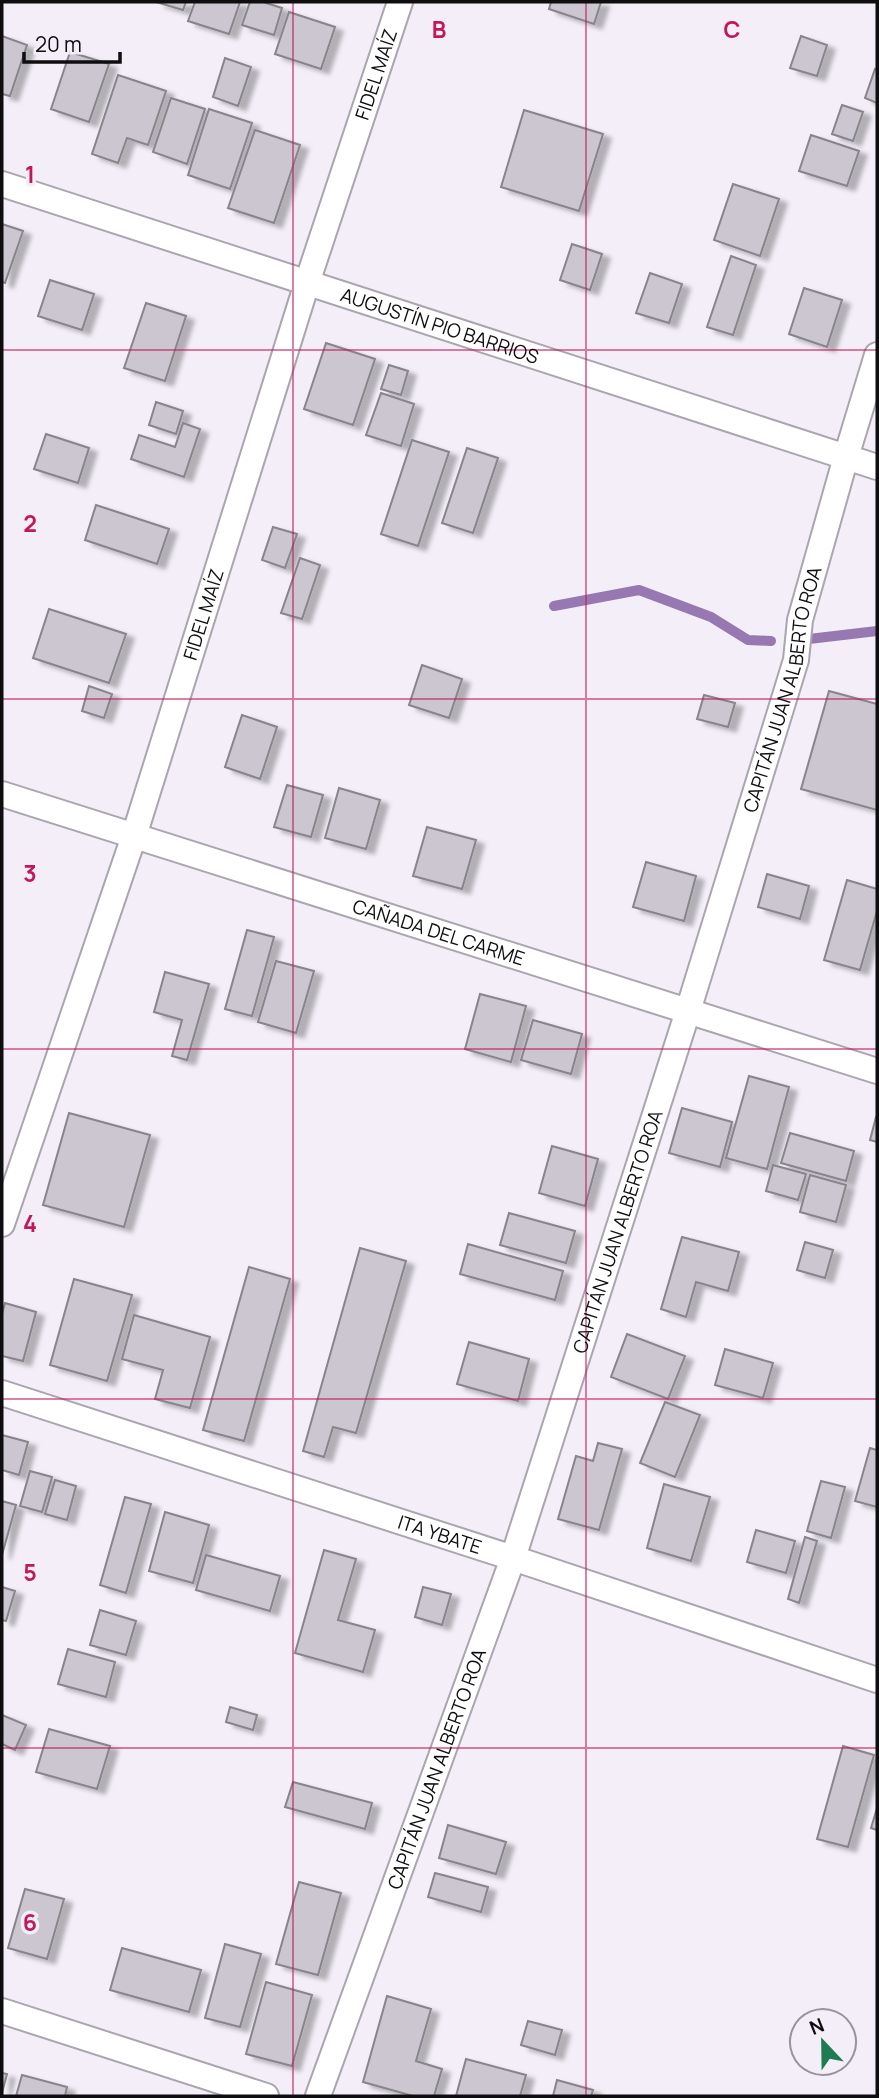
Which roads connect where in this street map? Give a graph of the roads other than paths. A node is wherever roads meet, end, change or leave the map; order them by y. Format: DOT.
graph roads {
  1 [pos="400,2"];
  2 [pos="2,184"];
  3 [pos="307,283"];
  4 [pos="877,355"];
  5 [pos="846,457"];
  6 [pos="877,467"];
  7 [pos="2,794"];
  8 [pos="134,836"];
  9 [pos="688,1011"];
  10 [pos="877,1071"];
  11 [pos="2,1224"];
  12 [pos="2,1392"];
  13 [pos="513,1558"];
  14 [pos="877,1680"];
  15 [pos="2,2011"];
  16 [pos="265,2096"];
  17 [pos="318,2096"];
  1 -- 3 [label="street, FIDEL MAÍZ"];
  2 -- 3 [label="street, AUGUSTÍN PIO BARRIOS"];
  3 -- 5 [label="street, AUGUSTÍN PIO BARRIOS"];
  3 -- 8 [label="street, FIDEL MAÍZ"];
  4 -- 5 [label="street, CAPITÁN JUAN ALBERTO ROA"];
  5 -- 6 [label="street, AUGUSTÍN PIO BARRIOS"];
  5 -- 9 [label="street, CAPITÁN JUAN ALBERTO ROA"];
  7 -- 8 [label="street, CAÑADA DEL CARME"];
  8 -- 9 [label="street, CAÑADA DEL CARME"];
  8 -- 11 [label="street, FIDEL MAÍZ"];
  9 -- 10 [label="street, CAÑADA DEL CARME"];
  9 -- 13 [label="street, CAPITÁN JUAN ALBERTO ROA"];
  12 -- 13 [label="street, ITA YBATE"];
  13 -- 14 [label="street, ITA YBATE"];
  13 -- 17 [label="street, CAPITÁN JUAN ALBERTO ROA"];
  15 -- 16 [label="street"];
}
